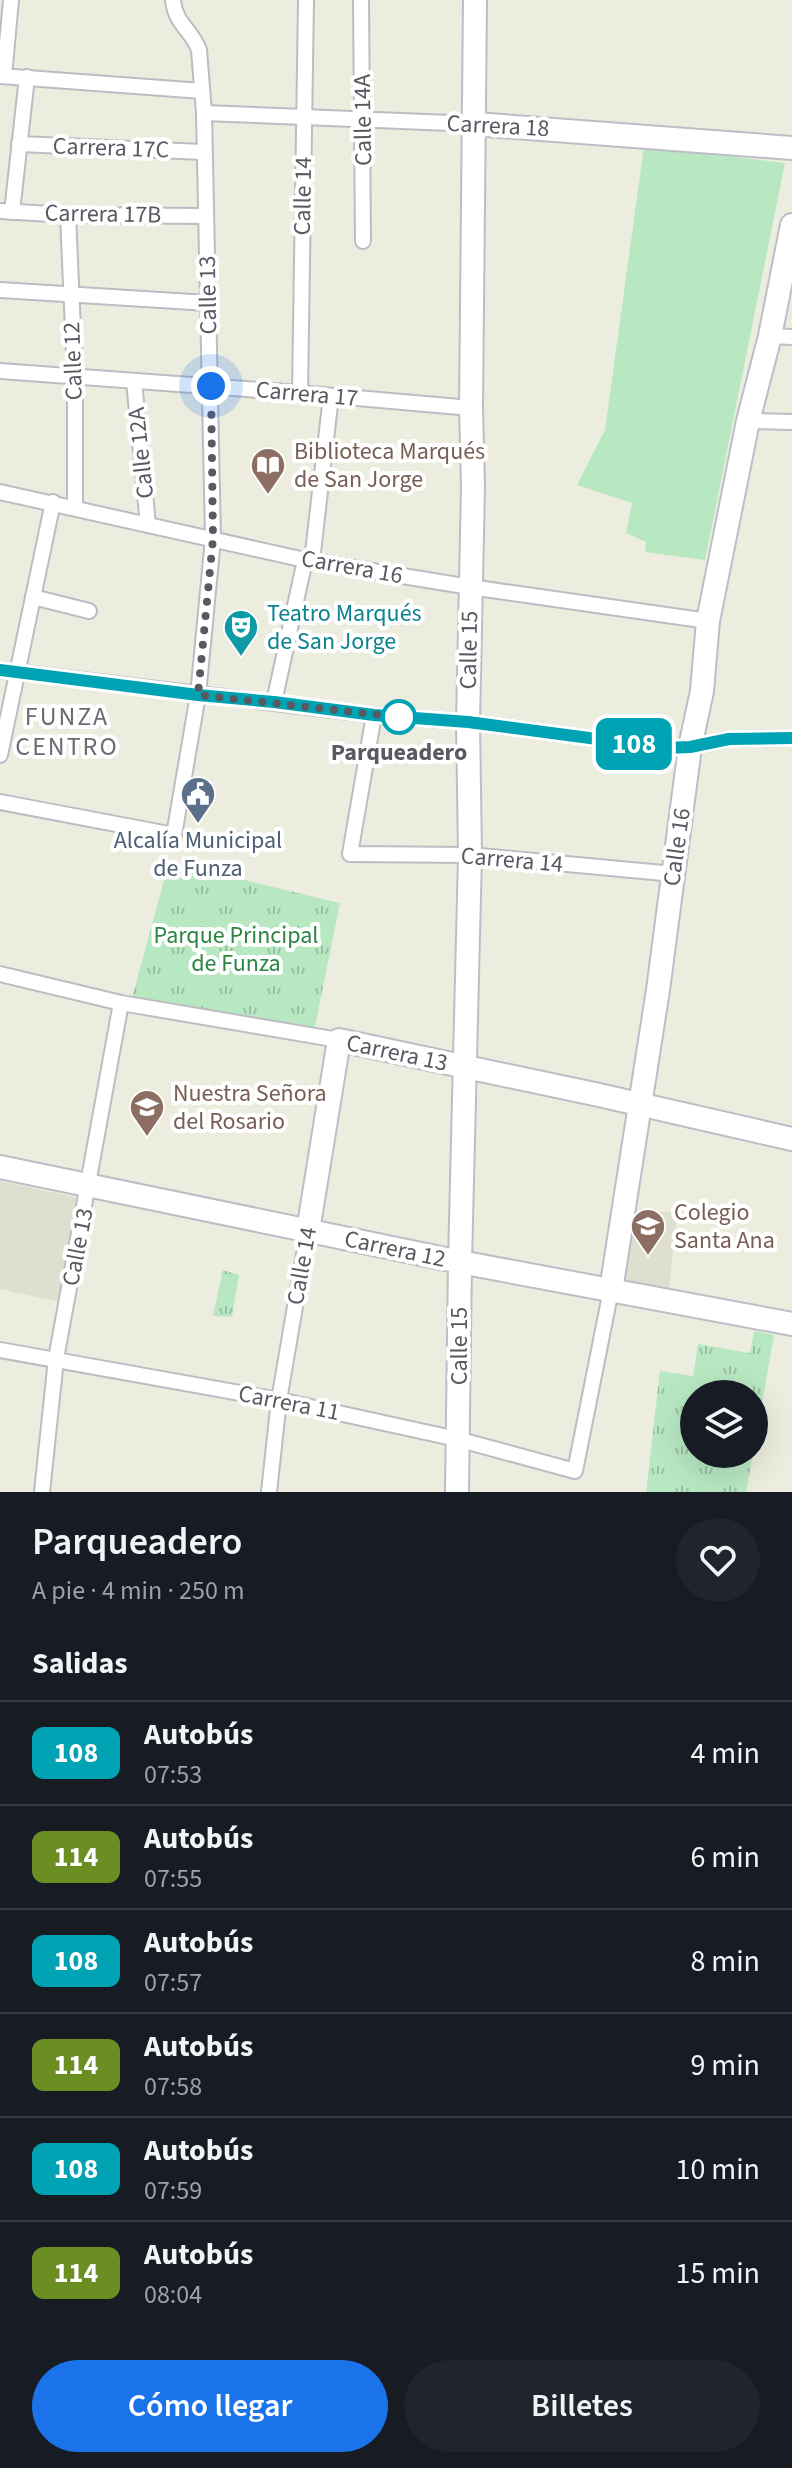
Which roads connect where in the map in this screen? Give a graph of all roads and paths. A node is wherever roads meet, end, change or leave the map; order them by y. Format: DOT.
graph roads {
  1 [pos="11,0"];
  2 [pos="173,0"];
  3 [pos="306,0"];
  4 [pos="361,0"];
  5 [pos="475,0"];
  6 [pos="2,76"];
  7 [pos="27,77"];
  8 [pos="202,91"];
  9 [pos="204,113"];
  10 [pos="304,116"];
  11 [pos="363,121"];
  12 [pos="475,124"];
  13 [pos="19,144"];
  14 [pos="792,148"];
  15 [pos="203,152"];
  16 [pos="6,211"];
  17 [pos="68,215"];
  18 [pos="206,216"];
  19 [pos="792,225"];
  20 [pos="363,241"];
  21 [pos="789,253"];
  22 [pos="0,290"];
  23 [pos="71,295"];
  24 [pos="208,303"];
  25 [pos="781,336"];
  26 [pos="0,371"];
  27 [pos="75,377"];
  28 [pos="134,381"];
  29 [pos="211,386"];
  30 [pos="300,393"];
  31 [pos="331,396"];
  32 [pos="471,408"];
  33 [pos="748,421"];
  34 [pos="792,422"];
  35 [pos="0,492"];
  36 [pos="53,502"];
  37 [pos="75,507"];
  38 [pos="148,525"];
  39 [pos="213,539"];
  40 [pos="309,560"];
  41 [pos="470,587"];
  42 [pos="33,597"];
  43 [pos="89,611"];
  44 [pos="708,621"];
  45 [pos="0,670"];
  46 [pos="16,672"];
  47 [pos="198,695"];
  48 [pos="274,702"];
  49 [pos="374,715"];
  50 [pos="468,722"];
  51 [pos="792,738"];
  52 [pos="690,747"];
  53 [pos="0,755"];
  54 [pos="0,802"];
  55 [pos="470,855"];
  56 [pos="674,874"];
  57 [pos="0,974"];
  58 [pos="121,1003"];
  59 [pos="339,1040"];
  60 [pos="466,1068"];
  61 [pos="640,1105"];
  62 [pos="792,1139"];
  63 [pos="0,1167"];
  64 [pos="89,1186"];
  65 [pos="308,1231"];
  66 [pos="460,1262"];
  67 [pos="611,1290"];
  68 [pos="792,1324"];
  69 [pos="0,1350"];
  70 [pos="56,1359"];
  71 [pos="279,1400"];
  72 [pos="457,1439"];
  73 [pos="575,1471"];
  74 [pos="42,1492"];
  75 [pos="269,1492"];
  76 [pos="457,1492"];
  1 -- 6 [label="street"];
  2 -- 8 [label="street, Calle 13"];
  3 -- 10 [label="street, Calle 14"];
  4 -- 11 [label="street, Calle 14A"];
  5 -- 12 [label="street, Calle 15"];
  6 -- 7 [label="street"];
  7 -- 8 [label="street"];
  7 -- 13 [label="street"];
  8 -- 9 [label="street, Calle 13"];
  9 -- 10 [label="street, Carrera 18"];
  9 -- 15 [label="street, Calle 13"];
  10 -- 11 [label="street, Carrera 18"];
  10 -- 30 [label="street, Calle 14"];
  11 -- 12 [label="street, Carrera 18"];
  11 -- 20 [label="street, Calle 14A"];
  12 -- 14 [label="street, Carrera 18"];
  12 -- 32 [label="street, Calle 15"];
  13 -- 15 [label="street, Carrera 17C"];
  13 -- 16 [label="street"];
  15 -- 18 [label="street, Calle 13"];
  16 -- 17 [label="street, Carrera 17B"];
  17 -- 18 [label="street, Carrera 17B"];
  17 -- 23 [label="street, Calle 12"];
  18 -- 24 [label="street, Calle 13"];
  19 -- 21 [label="street, Calle 16"];
  21 -- 25 [label="street, Calle 16"];
  22 -- 23 [label="street"];
  23 -- 24 [label="street"];
  23 -- 27 [label="street, Calle 12"];
  24 -- 29 [label="street, Calle 13"];
  25 -- 33 [label="street, Calle 16"];
  26 -- 27 [label="street, Carrera 17"];
  27 -- 28 [label="street, Carrera 17"];
  27 -- 37 [label="street, Calle 12"];
  28 -- 29 [label="street, Carrera 17"];
  28 -- 38 [label="street, Calle 12A"];
  29 -- 30 [label="street, Carrera 17"];
  29 -- 39 [label="street, Calle 13"];
  30 -- 31 [label="street, Carrera 17"];
  31 -- 32 [label="street, Carrera 17"];
  31 -- 40 [label="street"];
  32 -- 41 [label="street, Calle 15"];
  33 -- 34 [label="street"];
  33 -- 44 [label="street, Calle 16"];
  35 -- 36 [label="street, Carrera 16"];
  36 -- 37 [label="street, Carrera 16"];
  36 -- 42 [label="street"];
  37 -- 38 [label="street, Carrera 16"];
  38 -- 39 [label="street, Carrera 16"];
  39 -- 40 [label="street, Carrera 16"];
  39 -- 47 [label="street, Calle 13"];
  40 -- 41 [label="street, Carrera 16"];
  40 -- 48 [label="street"];
  41 -- 44 [label="street, Carrera 16"];
  41 -- 50 [label="street, Calle 15"];
  42 -- 43 [label="street"];
  42 -- 46 [label="street"];
  44 -- 52 [label="street, Calle 16"];
  45 -- 46 [label="street"];
  46 -- 47 [label="street"];
  46 -- 53 [label="street"];
  47 -- 48 [label="street"];
  47 -- 54 [label="street, Calle 13"];
  48 -- 49 [label="street"];
  49 -- 50 [label="street"];
  49 -- 55 [label="street, Carrera 14"];
  50 -- 52 [label="street"];
  50 -- 55 [label="street, Calle 15"];
  51 -- 52 [label="street"];
  52 -- 56 [label="street, Calle 16"];
  55 -- 56 [label="street, Carrera 14"];
  55 -- 60 [label="street, Calle 15"];
  56 -- 61 [label="street, Calle 16"];
  57 -- 58 [label="street, Carrera 13"];
  58 -- 59 [label="street, Carrera 13"];
  58 -- 64 [label="street, Calle 13"];
  59 -- 60 [label="street, Carrera 13"];
  59 -- 65 [label="street, Calle 14"];
  60 -- 61 [label="street, Carrera 13"];
  60 -- 66 [label="street, Calle 15"];
  61 -- 62 [label="street, Carrera 13"];
  61 -- 67 [label="street, Calle 16"];
  63 -- 64 [label="street, Carrera 12"];
  64 -- 65 [label="street, Carrera 12"];
  64 -- 70 [label="street, Calle 13"];
  65 -- 66 [label="street, Carrera 12"];
  65 -- 71 [label="street, Calle 14"];
  66 -- 67 [label="street, Carrera 12"];
  66 -- 72 [label="street, Calle 15"];
  67 -- 68 [label="street, Carrera 12"];
  67 -- 73 [label="street, Calle 16"];
  69 -- 70 [label="street, Carrera 11"];
  70 -- 71 [label="street, Carrera 11"];
  70 -- 74 [label="street, Calle 13"];
  71 -- 72 [label="street, Carrera 11"];
  71 -- 75 [label="street, Calle 14"];
  72 -- 73 [label="street, Carrera 11"];
  72 -- 76 [label="street, Calle 15"];
}
